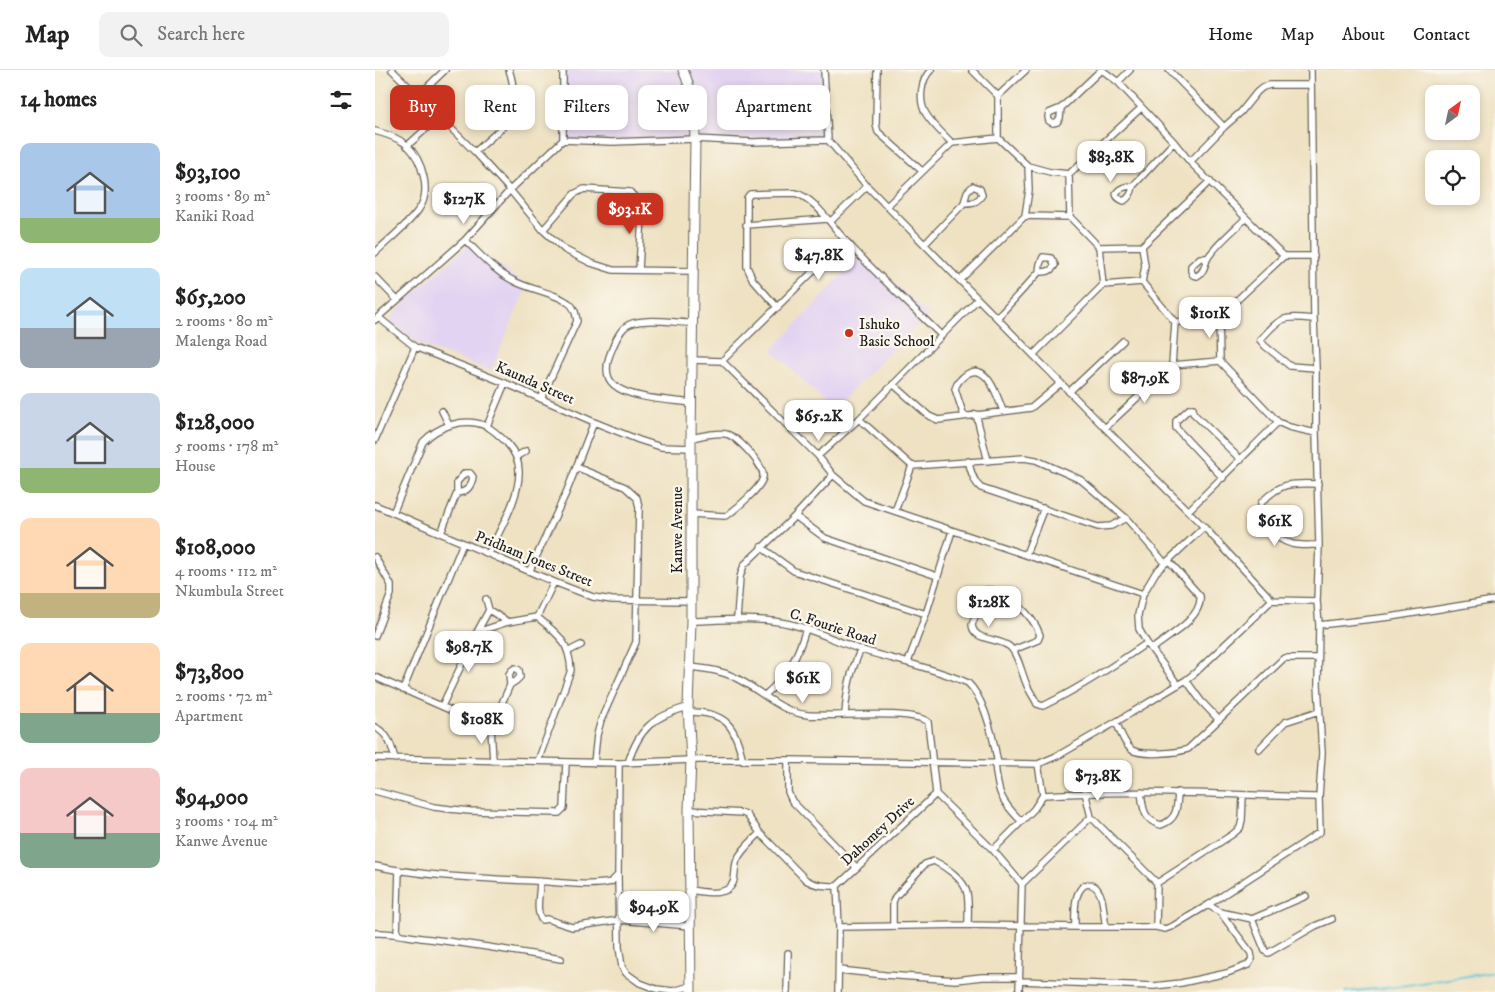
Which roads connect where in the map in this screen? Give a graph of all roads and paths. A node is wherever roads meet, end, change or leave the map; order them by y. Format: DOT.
graph roads {
  1 [pos="392,70"];
  2 [pos="445,70"];
  3 [pos="509,70"];
  4 [pos="563,70"];
  5 [pos="683,70"];
  6 [pos="824,70"];
  7 [pos="877,70"];
  8 [pos="931,70"];
  9 [pos="972,70"];
  10 [pos="1026,70"];
  11 [pos="1101,70"];
  12 [pos="1130,70"];
  13 [pos="1169,70"];
  14 [pos="1311,70"];
  15 [pos="1117,82"];
  16 [pos="408,85"];
  17 [pos="429,85"];
  18 [pos="1311,85"];
  19 [pos="998,96"];
  20 [pos="1061,108"];
  21 [pos="1141,108"];
  22 [pos="1223,127"];
  23 [pos="425,130"];
  24 [pos="454,130"];
  25 [pos="375,131"];
  26 [pos="998,138"];
  27 [pos="695,139"];
  28 [pos="563,140"];
  29 [pos="827,140"];
  30 [pos="1174,142"];
  31 [pos="952,143"];
  32 [pos="407,146"];
  33 [pos="475,152"];
  34 [pos="1190,162"];
  35 [pos="1028,166"];
  36 [pos="923,171"];
  37 [pos="1069,174"];
  38 [pos="1210,181"];
  39 [pos="867,186"];
  40 [pos="1133,186"];
  41 [pos="510,190"];
  42 [pos="964,203"];
  43 [pos="887,206"];
  44 [pos="1025,216"];
  45 [pos="1070,217"];
  46 [pos="1246,218"];
  47 [pos="829,220"];
  48 [pos="746,225"];
  49 [pos="543,230"];
  50 [pos="465,240"];
  51 [pos="845,240"];
  52 [pos="925,244"];
  53 [pos="1142,246"];
  54 [pos="1099,247"];
  55 [pos="375,253"];
  56 [pos="1284,256"];
  57 [pos="1314,256"];
  58 [pos="1207,258"];
  59 [pos="639,270"];
  60 [pos="693,271"];
  61 [pos="1039,272"];
  62 [pos="375,277"];
  63 [pos="960,280"];
  64 [pos="1142,282"];
  65 [pos="1103,285"];
  66 [pos="978,299"];
  67 [pos="397,300"];
  68 [pos="778,308"];
  69 [pos="1219,317"];
  70 [pos="997,318"];
  71 [pos="377,319"];
  72 [pos="1314,319"];
  73 [pos="1175,322"];
  74 [pos="692,323"];
  75 [pos="941,335"];
  76 [pos="1123,341"];
  77 [pos="415,347"];
  78 [pos="1034,354"];
  79 [pos="692,360"];
  80 [pos="722,361"];
  81 [pos="1220,361"];
  82 [pos="1172,365"];
  83 [pos="1316,368"];
  84 [pos="505,383"];
  85 [pos="1061,383"];
  86 [pos="893,384"];
  87 [pos="1069,392"];
  88 [pos="541,400"];
  89 [pos="692,404"];
  90 [pos="442,411"];
  91 [pos="1003,411"];
  92 [pos="976,414"];
  93 [pos="965,416"];
  94 [pos="859,419"];
  95 [pos="594,422"];
  96 [pos="1278,422"];
  97 [pos="449,425"];
  98 [pos="487,426"];
  99 [pos="1105,428"];
  100 [pos="1316,433"];
  101 [pos="691,438"];
  102 [pos="375,440"];
  103 [pos="691,448"];
  104 [pos="526,451"];
  105 [pos="517,456"];
  106 [pos="818,456"];
  107 [pos="1241,460"];
  108 [pos="968,461"];
  109 [pos="988,461"];
  110 [pos="912,466"];
  111 [pos="576,468"];
  112 [pos="833,475"];
  113 [pos="1223,478"];
  114 [pos="1318,484"];
  115 [pos="457,493"];
  116 [pos="375,505"];
  117 [pos="1044,508"];
  118 [pos="1188,510"];
  119 [pos="895,511"];
  120 [pos="393,513"];
  121 [pos="691,514"];
  122 [pos="795,516"];
  123 [pos="1126,518"];
  124 [pos="1204,526"];
  125 [pos="952,531"];
  126 [pos="441,533"];
  127 [pos="463,543"];
  128 [pos="1319,545"];
  129 [pos="761,547"];
  130 [pos="489,553"];
  131 [pos="1026,554"];
  132 [pos="375,557"];
  133 [pos="1167,562"];
  134 [pos="530,570"];
  135 [pos="937,576"];
  136 [pos="554,582"];
  137 [pos="1143,594"];
  138 [pos="486,599"];
  139 [pos="638,600"];
  140 [pos="1272,600"];
  141 [pos="1495,600"];
  142 [pos="690,601"];
  143 [pos="1317,601"];
  144 [pos="489,610"];
  145 [pos="926,614"];
  146 [pos="537,617"];
  147 [pos="737,619"];
  148 [pos="691,621"];
  149 [pos="508,622"];
  150 [pos="1319,625"];
  151 [pos="806,629"];
  152 [pos="477,632"];
  153 [pos="375,636"];
  154 [pos="1147,643"];
  155 [pos="581,645"];
  156 [pos="1152,649"];
  157 [pos="861,650"];
  158 [pos="1013,650"];
  159 [pos="569,651"];
  160 [pos="1318,658"];
  161 [pos="907,662"];
  162 [pos="689,667"];
  163 [pos="375,677"];
  164 [pos="1185,680"];
  165 [pos="510,685"];
  166 [pos="1177,685"];
  167 [pos="403,690"];
  168 [pos="765,695"];
  169 [pos="443,706"];
  170 [pos="688,709"];
  171 [pos="1319,711"];
  172 [pos="845,714"];
  173 [pos="1219,720"];
  174 [pos="1116,722"];
  175 [pos="375,727"];
  176 [pos="491,728"];
  177 [pos="1259,749"];
  178 [pos="375,758"];
  179 [pos="395,759"];
  180 [pos="691,760"];
  181 [pos="789,760"];
  182 [pos="493,761"];
  183 [pos="538,761"];
  184 [pos="743,761"];
  185 [pos="566,762"];
  186 [pos="594,762"];
  187 [pos="934,762"];
  188 [pos="619,763"];
  189 [pos="628,763"];
  190 [pos="997,764"];
  191 [pos="1038,764"];
  192 [pos="375,791"];
  193 [pos="1085,792"];
  194 [pos="1141,792"];
  195 [pos="1178,792"];
  196 [pos="937,794"];
  197 [pos="1043,795"];
  198 [pos="1243,795"];
  199 [pos="1319,797"];
  200 [pos="689,810"];
  201 [pos="1091,817"];
  202 [pos="1021,821"];
  203 [pos="759,833"];
  204 [pos="993,850"];
  205 [pos="375,866"];
  206 [pos="857,868"];
  207 [pos="399,870"];
  208 [pos="617,875"];
  209 [pos="540,882"];
  210 [pos="1157,883"];
  211 [pos="1022,884"];
  212 [pos="837,886"];
  213 [pos="689,890"];
  214 [pos="1306,896"];
  215 [pos="1208,905"];
  216 [pos="1220,912"];
  217 [pos="1252,919"];
  218 [pos="1332,919"];
  219 [pos="619,920"];
  220 [pos="968,924"];
  221 [pos="691,926"];
  222 [pos="893,926"];
  223 [pos="1022,926"];
  224 [pos="839,927"];
  225 [pos="1075,927"];
  226 [pos="1105,927"];
  227 [pos="1156,927"];
  228 [pos="375,933"];
  229 [pos="397,934"];
  230 [pos="788,953"];
  231 [pos="561,959"];
  232 [pos="839,970"];
  233 [pos="1019,979"];
  234 [pos="691,989"];
  235 [pos="787,992"];
  236 [pos="838,992"];
  237 [pos="1019,992"];
  1 -- 16 [label="street"];
  2 -- 17 [label="street"];
  3 -- 33 [label="street"];
  4 -- 28 [label="street"];
  5 -- 27 [label="main road, Kanwe Avenue"];
  6 -- 29 [label="street"];
  7 -- 36 [label="street"];
  8 -- 31 [label="street"];
  9 -- 19 [label="street"];
  10 -- 19 [label="street"];
  11 -- 15 [label="street"];
  11 -- 20 [label="street"];
  12 -- 15 [label="street"];
  13 -- 22 [label="street"];
  14 -- 18 [label="street"];
  15 -- 21 [label="street"];
  18 -- 22 [label="street"];
  18 -- 57 [label="street"];
  19 -- 26 [label="street"];
  21 -- 30 [label="street"];
  21 -- 37 [label="street"];
  22 -- 34 [label="street"];
  23 -- 32 [label="street"];
  24 -- 33 [label="street"];
  25 -- 32 [label="street"];
  26 -- 31 [label="street"];
  26 -- 35 [label="street"];
  27 -- 28 [label="street"];
  27 -- 29 [label="street"];
  27 -- 60 [label="main road, Kanwe Avenue"];
  28 -- 41 [label="street"];
  29 -- 39 [label="street"];
  30 -- 34 [label="street"];
  30 -- 40 [label="street"];
  31 -- 36 [label="street"];
  32 -- 55 [label="street"];
  33 -- 41 [label="street"];
  34 -- 38 [label="street"];
  35 -- 37 [label="street"];
  35 -- 44 [label="street"];
  36 -- 43 [label="street"];
  37 -- 45 [label="street"];
  38 -- 46 [label="street"];
  38 -- 53 [label="street"];
  39 -- 43 [label="street"];
  39 -- 47 [label="street"];
  41 -- 49 [label="street"];
  41 -- 50 [label="street"];
  42 -- 52 [label="street"];
  43 -- 52 [label="street"];
  44 -- 45 [label="street"];
  44 -- 63 [label="street"];
  45 -- 54 [label="street"];
  46 -- 56 [label="street"];
  46 -- 58 [label="street"];
  47 -- 48 [label="street"];
  47 -- 48 [label="street"];
  47 -- 51 [label="street"];
  48 -- 68 [label="street"];
  49 -- 59 [label="street"];
  49 -- 59 [label="street"];
  50 -- 67 [label="street"];
  50 -- 88 [label="street"];
  51 -- 68 [label="street"];
  51 -- 75 [label="street"];
  52 -- 63 [label="street"];
  53 -- 54 [label="street"];
  53 -- 64 [label="street"];
  54 -- 65 [label="street"];
  56 -- 57 [label="street"];
  56 -- 69 [label="street"];
  57 -- 72 [label="street"];
  59 -- 60 [label="street"];
  60 -- 74 [label="main road, Kanwe Avenue"];
  61 -- 70 [label="street"];
  62 -- 67 [label="street"];
  63 -- 66 [label="street"];
  64 -- 65 [label="street"];
  64 -- 73 [label="street"];
  65 -- 78 [label="street"];
  66 -- 70 [label="street"];
  66 -- 75 [label="street"];
  67 -- 71 [label="street"];
  68 -- 80 [label="street"];
  69 -- 73 [label="street"];
  69 -- 81 [label="street"];
  70 -- 78 [label="street"];
  71 -- 77 [label="street, Kaunda Street"];
  72 -- 83 [label="street"];
  72 -- 83 [label="street"];
  73 -- 82 [label="street"];
  74 -- 79 [label="main road, Kanwe Avenue"];
  74 -- 89 [label="street"];
  75 -- 86 [label="street"];
  76 -- 87 [label="street"];
  77 -- 84 [label="street, Kaunda Street"];
  77 -- 102 [label="street"];
  78 -- 85 [label="street"];
  79 -- 80 [label="street"];
  79 -- 89 [label="main road, Kanwe Avenue"];
  80 -- 106 [label="street"];
  81 -- 82 [label="street"];
  81 -- 96 [label="street"];
  82 -- 99 [label="street"];
  83 -- 100 [label="street"];
  84 -- 88 [label="street, Kaunda Street"];
  84 -- 98 [label="street"];
  85 -- 87 [label="street"];
  85 -- 91 [label="street"];
  86 -- 93 [label="street"];
  86 -- 94 [label="street"];
  87 -- 99 [label="street"];
  88 -- 95 [label="street, Kaunda Street"];
  89 -- 101 [label="main road, Kanwe Avenue"];
  90 -- 97 [label="street"];
  91 -- 92 [label="street"];
  91 -- 93 [label="street"];
  92 -- 93 [label="street"];
  92 -- 109 [label="street"];
  94 -- 106 [label="street"];
  94 -- 110 [label="street"];
  95 -- 103 [label="street, Kaunda Street"];
  95 -- 111 [label="street"];
  96 -- 100 [label="street"];
  96 -- 107 [label="street"];
  97 -- 98 [label="street"];
  97 -- 120 [label="street"];
  98 -- 105 [label="street"];
  99 -- 118 [label="street"];
  100 -- 114 [label="street"];
  101 -- 103 [label="main road, Kanwe Avenue"];
  101 -- 121 [label="street"];
  103 -- 121 [label="main road, Kanwe Avenue"];
  104 -- 105 [label="street"];
  105 -- 130 [label="street"];
  106 -- 112 [label="street"];
  107 -- 113 [label="street"];
  107 -- 113 [label="street"];
  108 -- 109 [label="street"];
  108 -- 110 [label="street"];
  108 -- 117 [label="street"];
  109 -- 123 [label="street"];
  110 -- 119 [label="street"];
  111 -- 134 [label="street"];
  111 -- 139 [label="street"];
  112 -- 119 [label="street"];
  112 -- 122 [label="street"];
  113 -- 118 [label="street"];
  114 -- 128 [label="street"];
  114 -- 128 [label="street"];
  115 -- 126 [label="street"];
  116 -- 120 [label="street, Pridham Jones Street"];
  117 -- 123 [label="street"];
  117 -- 131 [label="street"];
  118 -- 124 [label="street"];
  119 -- 125 [label="street"];
  120 -- 126 [label="street, Pridham Jones Street"];
  121 -- 142 [label="main road, Kanwe Avenue"];
  122 -- 129 [label="street"];
  122 -- 135 [label="street"];
  123 -- 133 [label="street"];
  124 -- 133 [label="street"];
  124 -- 140 [label="street"];
  125 -- 131 [label="street"];
  125 -- 135 [label="street"];
  126 -- 127 [label="street, Pridham Jones Street"];
  127 -- 130 [label="street, Pridham Jones Street"];
  127 -- 167 [label="street"];
  128 -- 143 [label="street"];
  129 -- 145 [label="street"];
  129 -- 147 [label="street"];
  130 -- 134 [label="street, Pridham Jones Street"];
  131 -- 137 [label="street"];
  132 -- 153 [label="street"];
  133 -- 137 [label="street"];
  133 -- 156 [label="street"];
  134 -- 136 [label="street, Pridham Jones Street"];
  135 -- 145 [label="street"];
  136 -- 139 [label="street, Pridham Jones Street"];
  136 -- 146 [label="street"];
  137 -- 154 [label="street"];
  138 -- 144 [label="street"];
  139 -- 142 [label="street, Pridham Jones Street"];
  139 -- 186 [label="street"];
  140 -- 143 [label="street"];
  140 -- 164 [label="street"];
  141 -- 150 [label="street"];
  142 -- 148 [label="main road, Kanwe Avenue"];
  143 -- 150 [label="street"];
  144 -- 149 [label="street"];
  144 -- 152 [label="street"];
  145 -- 161 [label="street"];
  146 -- 149 [label="street"];
  146 -- 159 [label="street"];
  147 -- 148 [label="street, C. Fourie Road"];
  147 -- 151 [label="street, C. Fourie Road"];
  148 -- 162 [label="main road, Kanwe Avenue"];
  149 -- 152 [label="street"];
  150 -- 160 [label="street"];
  151 -- 157 [label="street, C. Fourie Road"];
  151 -- 168 [label="street"];
  152 -- 169 [label="street"];
  154 -- 156 [label="street"];
  154 -- 158 [label="street"];
  155 -- 159 [label="street"];
  156 -- 166 [label="street"];
  157 -- 161 [label="street, C. Fourie Road"];
  157 -- 172 [label="street"];
  158 -- 158 [label="street"];
  159 -- 183 [label="street"];
  160 -- 171 [label="street"];
  160 -- 173 [label="street"];
  161 -- 190 [label="street, C. Fourie Road"];
  162 -- 168 [label="street"];
  162 -- 170 [label="main road, Kanwe Avenue"];
  163 -- 167 [label="street"];
  164 -- 166 [label="street"];
  164 -- 173 [label="street"];
  165 -- 176 [label="street"];
  166 -- 174 [label="street"];
  167 -- 169 [label="street"];
  168 -- 172 [label="street"];
  169 -- 176 [label="street"];
  170 -- 180 [label="main road, Kanwe Avenue"];
  170 -- 184 [label="street"];
  170 -- 189 [label="street"];
  171 -- 177 [label="street"];
  171 -- 199 [label="street"];
  172 -- 187 [label="street"];
  173 -- 174 [label="street"];
  174 -- 191 [label="street"];
  175 -- 179 [label="street"];
  176 -- 182 [label="street"];
  178 -- 179 [label="street"];
  179 -- 182 [label="street"];
  180 -- 184 [label="street"];
  180 -- 189 [label="street"];
  180 -- 200 [label="main road, Kanwe Avenue"];
  181 -- 184 [label="street"];
  181 -- 187 [label="street"];
  181 -- 206 [label="street"];
  182 -- 183 [label="street"];
  183 -- 185 [label="street"];
  185 -- 186 [label="street"];
  185 -- 192 [label="street"];
  186 -- 188 [label="street"];
  187 -- 190 [label="street"];
  187 -- 196 [label="street"];
  188 -- 189 [label="street"];
  188 -- 208 [label="street"];
  190 -- 191 [label="street"];
  190 -- 202 [label="street"];
  191 -- 197 [label="street"];
  193 -- 194 [label="street"];
  193 -- 197 [label="street"];
  193 -- 201 [label="street"];
  194 -- 195 [label="street"];
  194 -- 195 [label="street"];
  195 -- 198 [label="street"];
  196 -- 204 [label="street"];
  196 -- 206 [label="street, Dahomey Drive"];
  197 -- 202 [label="street"];
  198 -- 199 [label="street"];
  198 -- 210 [label="street"];
  199 -- 215 [label="street"];
  200 -- 203 [label="street"];
  200 -- 213 [label="main road, Kanwe Avenue"];
  201 -- 210 [label="street"];
  201 -- 211 [label="street"];
  202 -- 204 [label="street"];
  203 -- 212 [label="street"];
  203 -- 213 [label="street"];
  204 -- 211 [label="street"];
  205 -- 207 [label="street"];
  206 -- 212 [label="street, Dahomey Drive"];
  207 -- 209 [label="street"];
  207 -- 229 [label="street"];
  208 -- 209 [label="street"];
  208 -- 219 [label="street"];
  209 -- 219 [label="street"];
  210 -- 227 [label="street"];
  211 -- 223 [label="street"];
  212 -- 224 [label="street"];
  213 -- 221 [label="main road, Kanwe Avenue"];
  214 -- 217 [label="street"];
  215 -- 216 [label="street"];
  215 -- 227 [label="street"];
  216 -- 217 [label="street"];
  216 -- 233 [label="street"];
  217 -- 218 [label="street"];
  219 -- 221 [label="street"];
  219 -- 234 [label="street"];
  220 -- 222 [label="street"];
  220 -- 222 [label="street"];
  220 -- 223 [label="street"];
  221 -- 234 [label="main road, Kanwe Avenue"];
  222 -- 224 [label="street"];
  223 -- 225 [label="street"];
  223 -- 233 [label="street"];
  224 -- 232 [label="street"];
  225 -- 226 [label="street"];
  225 -- 226 [label="street"];
  226 -- 227 [label="street"];
  228 -- 229 [label="street"];
  229 -- 231 [label="street"];
  230 -- 235 [label="street"];
  232 -- 233 [label="street"];
  232 -- 236 [label="street"];
  233 -- 237 [label="street"];
}
